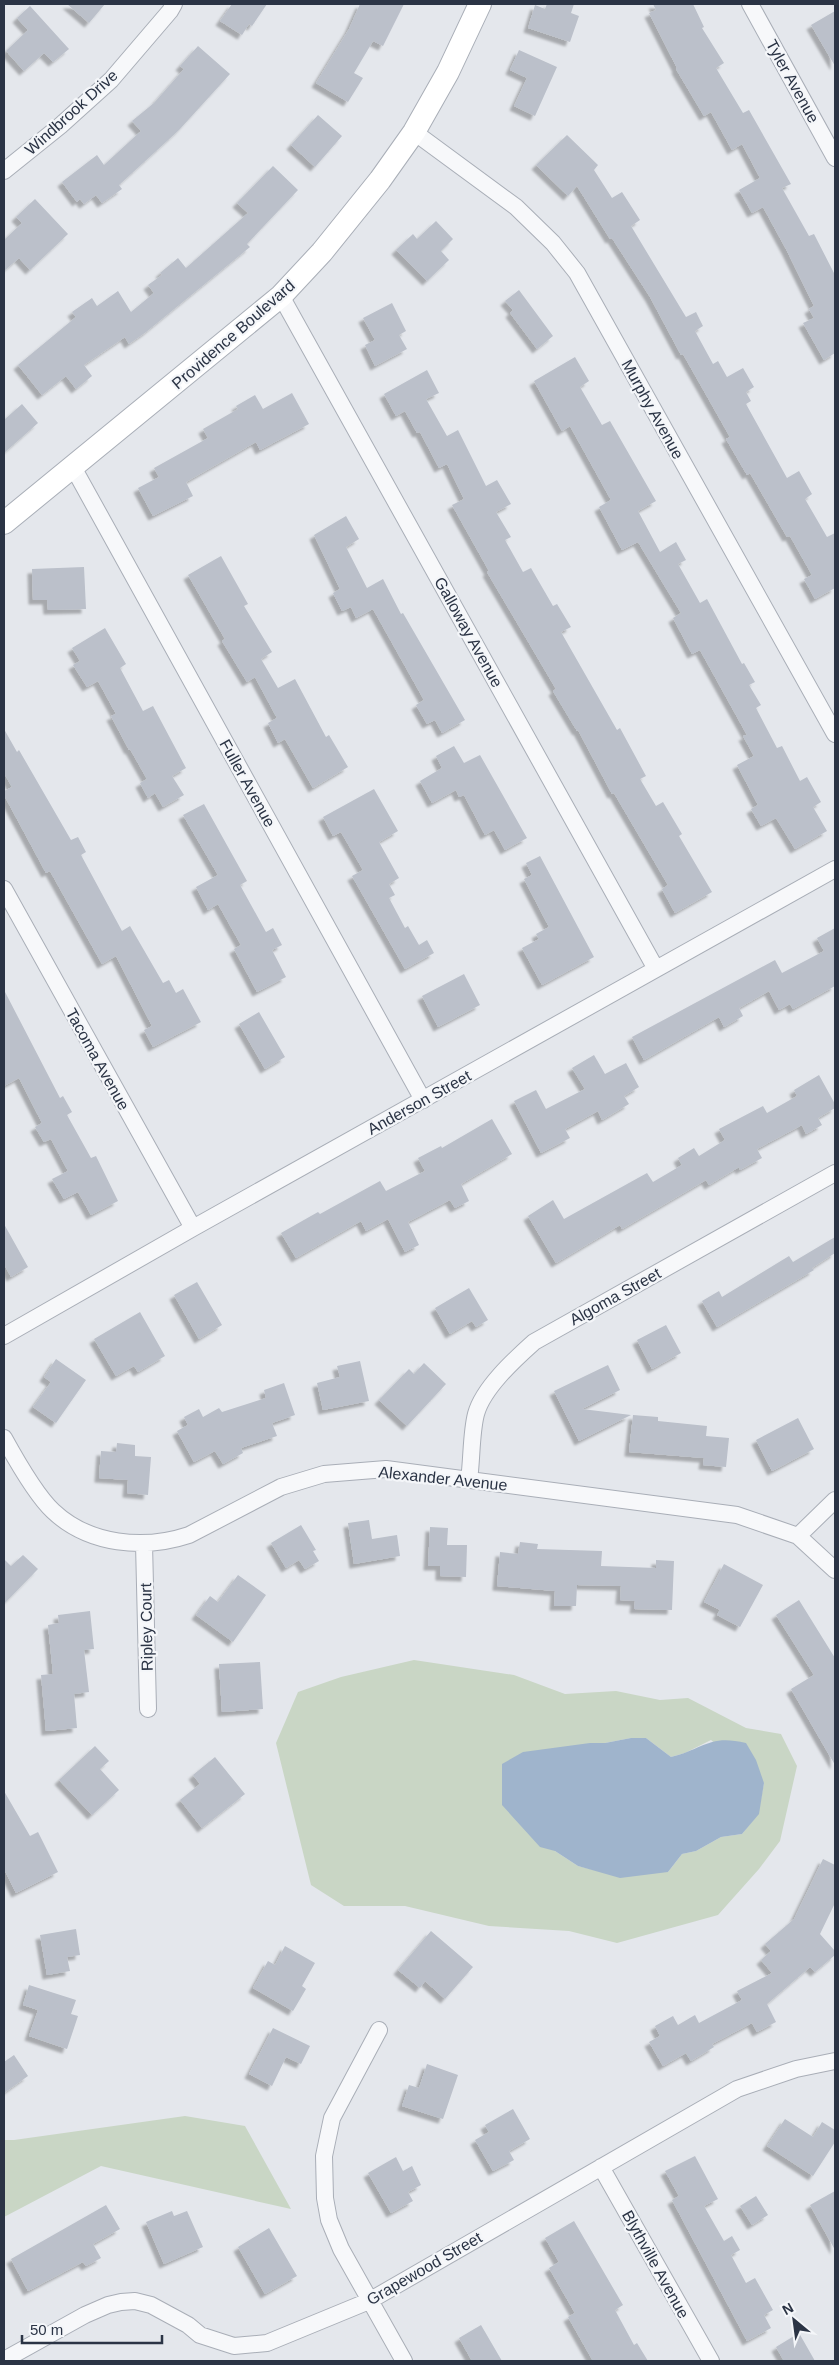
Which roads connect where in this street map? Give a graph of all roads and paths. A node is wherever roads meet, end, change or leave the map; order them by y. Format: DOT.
graph roads {
  1 [pos="174,4"];
  2 [pos="480,4"];
  3 [pos="750,4"];
  4 [pos="414,132"];
  5 [pos="835,158"];
  6 [pos="4,171"];
  7 [pos="282,296"];
  8 [pos="73,467"];
  9 [pos="4,523"];
  10 [pos="835,734"];
  11 [pos="835,869"];
  12 [pos="4,889"];
  13 [pos="656,968"];
  14 [pos="423,1100"];
  15 [pos="835,1173"];
  16 [pos="193,1228"];
  17 [pos="4,1336"];
  18 [pos="4,1438"];
  19 [pos="469,1480"];
  20 [pos="835,1500"];
  21 [pos="798,1536"];
  22 [pos="144,1544"];
  23 [pos="835,1570"];
  24 [pos="148,1709"];
  25 [pos="379,2030"];
  26 [pos="835,2061"];
  27 [pos="601,2167"];
  28 [pos="370,2301"];
  29 [pos="4,2360"];
  30 [pos="404,2361"];
  31 [pos="711,2361"];
  1 -- 6 [label="street, Windbrook Drive"];
  2 -- 4 [label="main road, Providence Boulevard"];
  3 -- 5 [label="street, Tyler Avenue"];
  4 -- 7 [label="main road, Providence Boulevard"];
  4 -- 10 [label="street, Murphy Avenue"];
  7 -- 8 [label="main road, Providence Boulevard"];
  7 -- 13 [label="street, Galloway Avenue"];
  8 -- 9 [label="main road, Providence Boulevard"];
  8 -- 14 [label="street, Fuller Avenue"];
  11 -- 13 [label="street, Anderson Street"];
  12 -- 16 [label="street, Tacoma Avenue"];
  13 -- 14 [label="street, Anderson Street"];
  14 -- 16 [label="street, Anderson Street"];
  15 -- 19 [label="street, Algoma Street"];
  16 -- 17 [label="street, Anderson Street"];
  18 -- 22 [label="street, Alexander Avenue"];
  19 -- 21 [label="street, Alexander Avenue"];
  19 -- 22 [label="street, Alexander Avenue"];
  20 -- 21 [label="street"];
  21 -- 23 [label="street, Alexander Avenue"];
  22 -- 24 [label="street, Ripley Court"];
  25 -- 28 [label="street"];
  26 -- 27 [label="street, Grapewood Street"];
  27 -- 28 [label="street, Grapewood Street"];
  27 -- 31 [label="street, Blythville Avenue"];
  28 -- 29 [label="street, Grapewood Street"];
  28 -- 30 [label="street"];
}
